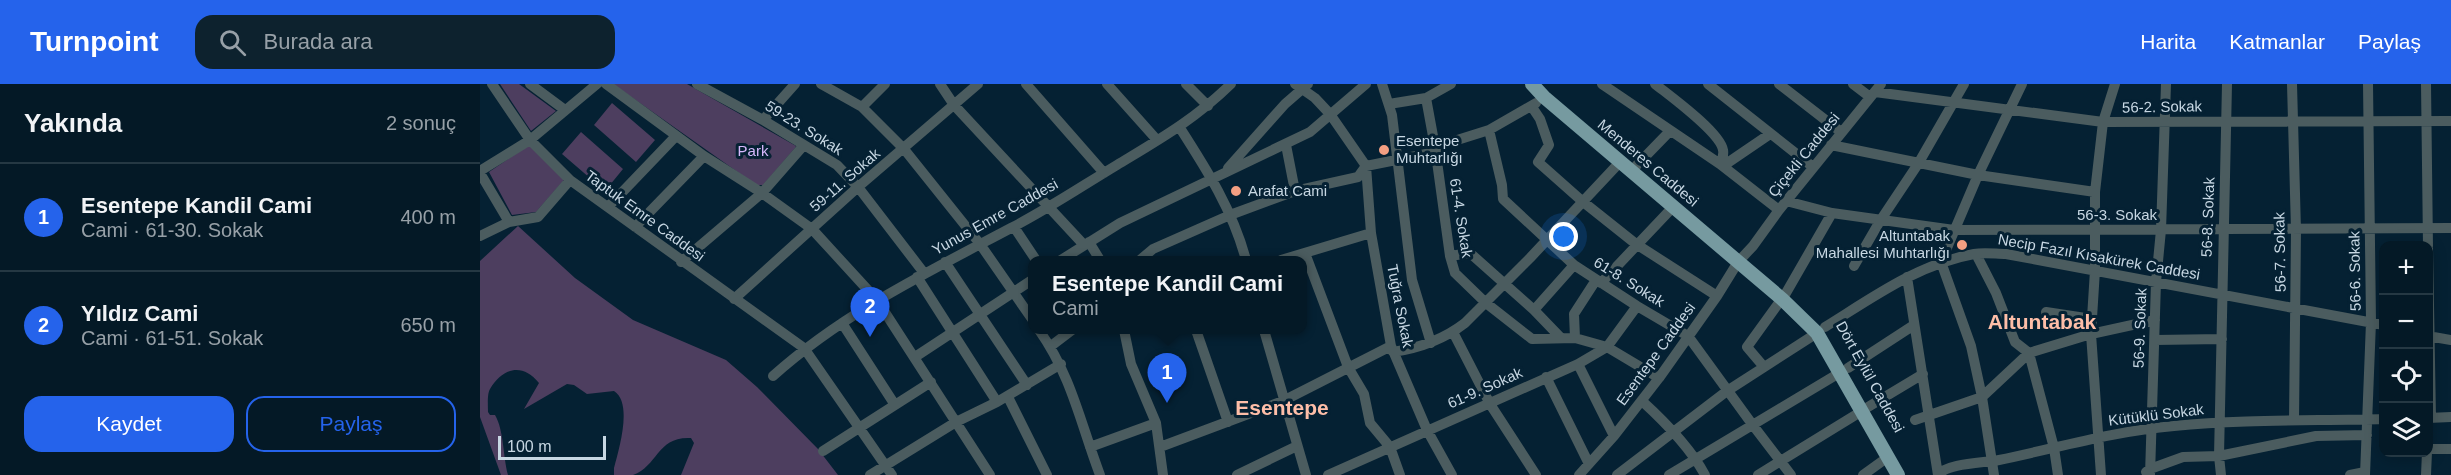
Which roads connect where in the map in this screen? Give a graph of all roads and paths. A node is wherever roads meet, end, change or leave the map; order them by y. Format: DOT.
graph roads {
  1 [pos="492,84"];
  2 [pos="530,84"];
  3 [pos="597,84"];
  4 [pos="606,84"];
  5 [pos="697,84"];
  6 [pos="795,84"];
  7 [pos="821,84"];
  8 [pos="885,84"];
  9 [pos="940,84"];
  10 [pos="978,84"];
  11 [pos="1026,84"];
  12 [pos="1107,84"];
  13 [pos="1186,84"];
  14 [pos="1231,84"];
  15 [pos="1366,84"];
  16 [pos="1382,84"];
  17 [pos="1451,84"];
  18 [pos="1532,84"];
  19 [pos="1602,84"];
  20 [pos="1654,84"];
  21 [pos="1708,84"];
  22 [pos="1779,84"];
  23 [pos="1853,84"];
  24 [pos="1964,84"];
  25 [pos="2022,84"];
  26 [pos="2115,84"];
  27 [pos="2166,84"];
  28 [pos="2227,84"];
  29 [pos="2292,84"];
  30 [pos="2368,84"];
  31 [pos="2426,84"];
  32 [pos="1302,85"];
  33 [pos="1543,90"];
  34 [pos="1875,91"];
  35 [pos="1426,98"];
  36 [pos="1954,102"];
  37 [pos="1389,104"];
  38 [pos="954,105"];
  39 [pos="1208,106"];
  40 [pos="862,107"];
  41 [pos="1532,107"];
  42 [pos="565,110"];
  43 [pos="2009,111"];
  44 [pos="1330,114"];
  45 [pos="763,120"];
  46 [pos="2226,121"];
  47 [pos="2426,121"];
  48 [pos="2451,121"];
  49 [pos="2103,122"];
  50 [pos="2165,122"];
  51 [pos="2291,122"];
  52 [pos="2368,123"];
  53 [pos="1180,128"];
  54 [pos="1489,130"];
  55 [pos="1670,130"];
  56 [pos="1841,132"];
  57 [pos="1770,134"];
  58 [pos="676,136"];
  59 [pos="530,140"];
  60 [pos="1157,140"];
  61 [pos="804,145"];
  62 [pos="1286,145"];
  63 [pos="1831,145"];
  64 [pos="904,148"];
  65 [pos="1436,150"];
  66 [pos="704,156"];
  67 [pos="1399,159"];
  68 [pos="1620,162"];
  69 [pos="1918,164"];
  70 [pos="1721,165"];
  71 [pos="1366,166"];
  72 [pos="1636,166"];
  73 [pos="1813,167"];
  74 [pos="1225,171"];
  75 [pos="480,172"];
  76 [pos="1104,173"];
  77 [pos="1977,175"];
  78 [pos="570,180"];
  79 [pos="1213,180"];
  80 [pos="858,187"];
  81 [pos="1295,191"];
  82 [pos="2095,192"];
  83 [pos="762,193"];
  84 [pos="1582,201"];
  85 [pos="1782,205"];
  86 [pos="609,207"];
  87 [pos="1047,207"];
  88 [pos="1673,207"];
  89 [pos="1832,213"];
  90 [pos="1230,214"];
  91 [pos="1880,221"];
  92 [pos="509,222"];
  93 [pos="635,227"];
  94 [pos="1014,227"];
  95 [pos="2428,228"];
  96 [pos="2451,228"];
  97 [pos="812,229"];
  98 [pos="1954,230"];
  99 [pos="2094,230"];
  100 [pos="2161,230"];
  101 [pos="2296,230"];
  102 [pos="2369,230"];
  103 [pos="2223,231"];
  104 [pos="1371,232"];
  105 [pos="480,236"];
  106 [pos="1546,241"];
  107 [pos="2428,241"];
  108 [pos="1086,243"];
  109 [pos="980,244"];
  110 [pos="1636,244"];
  111 [pos="1305,253"];
  112 [pos="1976,254"];
  113 [pos="1033,256"];
  114 [pos="1068,256"];
  115 [pos="1096,256"];
  116 [pos="1145,256"];
  117 [pos="1244,256"];
  118 [pos="1296,256"];
  119 [pos="1306,256"];
  120 [pos="1450,256"];
  121 [pos="1307,258"];
  122 [pos="1745,258"];
  123 [pos="681,262"];
  124 [pos="945,262"];
  125 [pos="1941,262"];
  126 [pos="1574,265"];
  127 [pos="1854,266"];
  128 [pos="2095,270"];
  129 [pos="920,275"];
  130 [pos="1906,277"];
  131 [pos="1598,282"];
  132 [pos="2156,282"];
  133 [pos="1028,283"];
  134 [pos="1503,284"];
  135 [pos="1014,293"];
  136 [pos="2221,294"];
  137 [pos="1717,296"];
  138 [pos="1784,296"];
  139 [pos="734,299"];
  140 [pos="877,300"];
  141 [pos="1486,303"];
  142 [pos="1637,306"];
  143 [pos="2296,308"];
  144 [pos="1534,310"];
  145 [pos="2046,312"];
  146 [pos="1028,313"];
  147 [pos="980,314"];
  148 [pos="2092,319"];
  149 [pos="2155,320"];
  150 [pos="2371,322"];
  151 [pos="842,323"];
  152 [pos="2379,324"];
  153 [pos="1914,325"];
  154 [pos="1821,330"];
  155 [pos="953,332"];
  156 [pos="1453,332"];
  157 [pos="1042,334"];
  158 [pos="1067,334"];
  159 [pos="1126,334"];
  160 [pos="1197,334"];
  161 [pos="1265,334"];
  162 [pos="2091,334"];
  163 [pos="1688,336"];
  164 [pos="2433,337"];
  165 [pos="1562,338"];
  166 [pos="1575,338"];
  167 [pos="2222,339"];
  168 [pos="2155,340"];
  169 [pos="2451,340"];
  170 [pos="1431,343"];
  171 [pos="1051,346"];
  172 [pos="1607,347"];
  173 [pos="804,348"];
  174 [pos="1392,349"];
  175 [pos="2430,349"];
  176 [pos="2029,353"];
  177 [pos="915,357"];
  178 [pos="1061,364"];
  179 [pos="1578,364"];
  180 [pos="1348,367"];
  181 [pos="1764,367"];
  182 [pos="1844,370"];
  183 [pos="1923,374"];
  184 [pos="773,376"];
  185 [pos="1546,377"];
  186 [pos="1659,378"];
  187 [pos="931,382"];
  188 [pos="1027,385"];
  189 [pos="1727,391"];
  190 [pos="1008,396"];
  191 [pos="1982,397"];
  192 [pos="1283,401"];
  193 [pos="1642,401"];
  194 [pos="997,402"];
  195 [pos="2430,403"];
  196 [pos="1490,404"];
  197 [pos="895,405"];
  198 [pos="1865,409"];
  199 [pos="1929,415"];
  200 [pos="2451,417"];
  201 [pos="2433,418"];
  202 [pos="2379,419"];
  203 [pos="1915,420"];
  204 [pos="2294,420"];
  205 [pos="2368,420"];
  206 [pos="1227,422"];
  207 [pos="2221,422"];
  208 [pos="956,423"];
  209 [pos="1156,423"];
  210 [pos="1752,424"];
  211 [pos="2151,428"];
  212 [pos="859,429"];
  213 [pos="1427,430"];
  214 [pos="1673,433"];
  215 [pos="2367,435"];
  216 [pos="1614,436"];
  217 [pos="2097,437"];
  218 [pos="1297,446"];
  219 [pos="1090,447"];
  220 [pos="1160,447"];
  221 [pos="1390,447"];
  222 [pos="2054,448"];
  223 [pos="2451,449"];
  224 [pos="823,451"];
  225 [pos="2433,451"];
  226 [pos="2219,456"];
  227 [pos="1888,457"];
  228 [pos="2428,457"];
  229 [pos="1696,458"];
  230 [pos="1779,461"];
  231 [pos="1992,461"];
  232 [pos="1588,464"];
  233 [pos="888,471"];
  234 [pos="2148,473"];
  235 [pos="2365,473"];
  236 [pos="870,475"];
  237 [pos="990,475"];
  238 [pos="1047,475"];
  239 [pos="1100,475"];
  240 [pos="1163,475"];
  241 [pos="1237,475"];
  242 [pos="1306,475"];
  243 [pos="1328,475"];
  244 [pos="1400,475"];
  245 [pos="1452,475"];
  246 [pos="1536,475"];
  247 [pos="1579,475"];
  248 [pos="1617,475"];
  249 [pos="1669,475"];
  250 [pos="1705,475"];
  251 [pos="1758,475"];
  252 [pos="1791,475"];
  253 [pos="1863,475"];
  254 [pos="1898,475"];
  255 [pos="1905,475"];
  256 [pos="1938,475"];
  257 [pos="1994,475"];
  258 [pos="2058,475"];
  259 [pos="2101,475"];
  260 [pos="2221,475"];
  261 [pos="2350,475"];
  262 [pos="2426,475"];
  1 -- 59 [label="street, Taptuk Emre Caddesi"];
  2 -- 42 [label="street"];
  3 -- 42 [label="street"];
  4 -- 58 [label="street"];
  5 -- 45 [label="street, 59-23. Sokak"];
  6 -- 45 [label="street"];
  7 -- 40 [label="street"];
  8 -- 40 [label="street"];
  9 -- 38 [label="street"];
  10 -- 38 [label="street, 59-11. Sokak"];
  11 -- 76 [label="street"];
  12 -- 60 [label="street"];
  13 -- 39 [label="street"];
  14 -- 39 [label="street, Yunus Emre Caddesi"];
  15 -- 44 [label="street"];
  16 -- 37 [label="street"];
  17 -- 35 [label="street"];
  18 -- 33 [label="main road, Menderes Caddesi"];
  19 -- 55 [label="street"];
  20 -- 70 [label="street"];
  21 -- 57 [label="street"];
  22 -- 56 [label="street"];
  23 -- 34 [label="street"];
  24 -- 36 [label="street"];
  25 -- 43 [label="street"];
  26 -- 49 [label="street"];
  27 -- 50 [label="street, 56-9. Sokak"];
  28 -- 46 [label="street, 56-8. Sokak"];
  29 -- 51 [label="street, 56-7. Sokak"];
  30 -- 52 [label="street, 56-6. Sokak"];
  31 -- 47 [label="street"];
  32 -- 44 [label="street"];
  32 -- 74 [label="street"];
  33 -- 41 [label="street"];
  33 -- 68 [label="main road, Menderes Caddesi"];
  33 -- 72 [label="main road, Menderes Caddesi"];
  34 -- 36 [label="street, 56-2. Sokak"];
  34 -- 56 [label="street, Çiçekli Caddesi"];
  35 -- 37 [label="street"];
  35 -- 65 [label="street, 61-4. Sokak"];
  36 -- 43 [label="street, 56-2. Sokak"];
  36 -- 69 [label="street"];
  37 -- 67 [label="street"];
  38 -- 64 [label="street, 59-11. Sokak"];
  38 -- 87 [label="street"];
  39 -- 53 [label="street, Yunus Emre Caddesi"];
  40 -- 64 [label="street"];
  41 -- 54 [label="street"];
  41 -- 84 [label="street"];
  42 -- 59 [label="street"];
  43 -- 49 [label="street, 56-2. Sokak"];
  43 -- 77 [label="street"];
  44 -- 62 [label="street"];
  44 -- 71 [label="street"];
  45 -- 61 [label="street, 59-23. Sokak"];
  46 -- 50 [label="street, 56-2. Sokak"];
  46 -- 51 [label="street, 56-2. Sokak"];
  46 -- 103 [label="street, 56-8. Sokak"];
  47 -- 48 [label="street, 56-2. Sokak"];
  47 -- 52 [label="street, 56-2. Sokak"];
  47 -- 95 [label="street"];
  49 -- 50 [label="street, 56-2. Sokak"];
  49 -- 82 [label="street"];
  50 -- 100 [label="street, 56-9. Sokak"];
  51 -- 52 [label="street, 56-2. Sokak"];
  51 -- 101 [label="street, 56-7. Sokak"];
  52 -- 102 [label="street, 56-6. Sokak"];
  53 -- 60 [label="street, Yunus Emre Caddesi"];
  53 -- 79 [label="street"];
  54 -- 65 [label="street"];
  54 -- 106 [label="street, 61-8. Sokak"];
  55 -- 70 [label="street"];
  55 -- 72 [label="street"];
  56 -- 63 [label="street, Çiçekli Caddesi"];
  57 -- 70 [label="street"];
  57 -- 73 [label="street"];
  58 -- 66 [label="street"];
  58 -- 86 [label="street"];
  59 -- 75 [label="street"];
  59 -- 78 [label="street, Taptuk Emre Caddesi"];
  60 -- 76 [label="street, Yunus Emre Caddesi"];
  61 -- 80 [label="street, 59-23. Sokak"];
  61 -- 83 [label="street"];
  62 -- 74 [label="street"];
  62 -- 81 [label="street"];
  63 -- 69 [label="street"];
  63 -- 73 [label="street, Çiçekli Caddesi"];
  64 -- 80 [label="street, 59-11. Sokak"];
  64 -- 109 [label="street"];
  65 -- 67 [label="street"];
  65 -- 120 [label="street, 61-4. Sokak"];
  66 -- 83 [label="street"];
  66 -- 93 [label="street"];
  67 -- 71 [label="street"];
  67 -- 170 [label="street"];
  68 -- 84 [label="street"];
  68 -- 88 [label="main road, Menderes Caddesi"];
  69 -- 77 [label="street"];
  69 -- 91 [label="street"];
  70 -- 85 [label="street"];
  71 -- 81 [label="street"];
  71 -- 104 [label="street, Tuğra Sokak"];
  72 -- 122 [label="main road, Menderes Caddesi"];
  73 -- 85 [label="street, Çiçekli Caddesi"];
  74 -- 79 [label="street"];
  75 -- 92 [label="street"];
  76 -- 87 [label="street, Yunus Emre Caddesi"];
  77 -- 82 [label="street"];
  77 -- 98 [label="street"];
  78 -- 86 [label="street, Taptuk Emre Caddesi"];
  78 -- 92 [label="street"];
  79 -- 90 [label="street"];
  79 -- 108 [label="street"];
  80 -- 97 [label="street, 59-11. Sokak"];
  80 -- 129 [label="street, 59-23. Sokak"];
  81 -- 90 [label="street"];
  82 -- 99 [label="street"];
  83 -- 97 [label="street"];
  83 -- 123 [label="street"];
  84 -- 106 [label="street"];
  84 -- 110 [label="street"];
  85 -- 89 [label="street, 56-3. Sokak"];
  85 -- 122 [label="street, Çiçekli Caddesi"];
  86 -- 93 [label="street, Taptuk Emre Caddesi"];
  87 -- 94 [label="street, Yunus Emre Caddesi"];
  87 -- 108 [label="street"];
  88 -- 110 [label="street"];
  88 -- 122 [label="main road, Menderes Caddesi"];
  89 -- 91 [label="street, 56-3. Sokak"];
  89 -- 138 [label="street"];
  90 -- 116 [label="street"];
  90 -- 117 [label="street"];
  91 -- 98 [label="street, 56-3. Sokak"];
  91 -- 127 [label="street"];
  92 -- 105 [label="street"];
  93 -- 123 [label="street, Taptuk Emre Caddesi"];
  94 -- 109 [label="street, Yunus Emre Caddesi"];
  94 -- 113 [label="street"];
  95 -- 96 [label="street, 56-3. Sokak"];
  95 -- 102 [label="street, 56-3. Sokak"];
  95 -- 107 [label="street"];
  97 -- 139 [label="street, 59-11. Sokak"];
  97 -- 140 [label="street"];
  98 -- 99 [label="street, 56-3. Sokak"];
  98 -- 125 [label="street"];
  99 -- 100 [label="street, 56-3. Sokak"];
  99 -- 128 [label="street"];
  100 -- 103 [label="street, 56-3. Sokak"];
  100 -- 132 [label="street, 56-9. Sokak"];
  101 -- 102 [label="street, 56-3. Sokak"];
  101 -- 103 [label="street, 56-3. Sokak"];
  101 -- 143 [label="street, 56-7. Sokak"];
  102 -- 150 [label="street, 56-6. Sokak"];
  103 -- 136 [label="street, 56-8. Sokak"];
  104 -- 111 [label="street"];
  104 -- 174 [label="street, Tuğra Sokak"];
  106 -- 126 [label="street, 61-8. Sokak"];
  106 -- 134 [label="street"];
  108 -- 114 [label="street"];
  108 -- 115 [label="street"];
  109 -- 124 [label="street, Yunus Emre Caddesi"];
  109 -- 135 [label="street"];
  110 -- 131 [label="street"];
  110 -- 137 [label="street"];
  111 -- 118 [label="street"];
  111 -- 119 [label="street"];
  112 -- 125 [label="street, Necip Fazıl Kısakürek Caddesi"];
  112 -- 128 [label="street, Necip Fazıl Kısakürek Caddesi"];
  112 -- 176 [label="street"];
  120 -- 134 [label="street"];
  120 -- 141 [label="street, 61-4. Sokak"];
  121 -- 180 [label="street"];
  122 -- 137 [label="street, Esentepe Caddesi"];
  122 -- 138 [label="main road, Dört Eylül Caddesi"];
  123 -- 139 [label="street, Taptuk Emre Caddesi"];
  124 -- 129 [label="street, Yunus Emre Caddesi"];
  124 -- 147 [label="street"];
  125 -- 130 [label="street, Necip Fazıl Kısakürek Caddesi"];
  125 -- 191 [label="street"];
  126 -- 131 [label="street, 61-8. Sokak"];
  126 -- 144 [label="street"];
  128 -- 132 [label="street, Necip Fazıl Kısakürek Caddesi"];
  128 -- 148 [label="street"];
  129 -- 140 [label="street, Yunus Emre Caddesi"];
  129 -- 155 [label="street, 59-23. Sokak"];
  130 -- 153 [label="street"];
  130 -- 154 [label="street, Necip Fazıl Kısakürek Caddesi"];
  131 -- 142 [label="street, 61-8. Sokak"];
  131 -- 166 [label="street"];
  132 -- 136 [label="street, Necip Fazıl Kısakürek Caddesi"];
  132 -- 149 [label="street, 56-9. Sokak"];
  133 -- 135 [label="street"];
  134 -- 141 [label="street"];
  134 -- 144 [label="street"];
  135 -- 146 [label="street"];
  135 -- 147 [label="street"];
  136 -- 143 [label="street, Necip Fazıl Kısakürek Caddesi"];
  136 -- 167 [label="street, 56-8. Sokak"];
  137 -- 163 [label="street, Esentepe Caddesi"];
  138 -- 154 [label="main road, Dört Eylül Caddesi"];
  138 -- 181 [label="street"];
  139 -- 173 [label="street, Taptuk Emre Caddesi"];
  140 -- 151 [label="street, Yunus Emre Caddesi"];
  140 -- 177 [label="street"];
  141 -- 156 [label="street"];
  141 -- 165 [label="street, 61-4. Sokak"];
  142 -- 163 [label="street, 61-8. Sokak"];
  142 -- 172 [label="street, 61-9. Sokak"];
  143 -- 150 [label="street, Necip Fazıl Kısakürek Caddesi"];
  143 -- 204 [label="street, 56-7. Sokak"];
  144 -- 165 [label="street"];
  145 -- 148 [label="street"];
  147 -- 155 [label="street"];
  147 -- 188 [label="street"];
  148 -- 162 [label="street"];
  149 -- 162 [label="street"];
  149 -- 168 [label="street, 56-9. Sokak"];
  150 -- 152 [label="street, Necip Fazıl Kısakürek Caddesi"];
  150 -- 205 [label="street, 56-6. Sokak"];
  151 -- 173 [label="street, Yunus Emre Caddesi"];
  151 -- 197 [label="street"];
  153 -- 182 [label="street"];
  153 -- 183 [label="street"];
  154 -- 181 [label="street, Necip Fazıl Kısakürek Caddesi"];
  154 -- 182 [label="main road, Dört Eylül Caddesi"];
  155 -- 177 [label="street"];
  155 -- 194 [label="street, 59-23. Sokak"];
  156 -- 170 [label="street"];
  156 -- 196 [label="street"];
  157 -- 171 [label="street"];
  158 -- 171 [label="street"];
  159 -- 209 [label="street"];
  160 -- 206 [label="street"];
  161 -- 192 [label="street"];
  162 -- 176 [label="street"];
  162 -- 217 [label="street"];
  163 -- 186 [label="street, Esentepe Caddesi"];
  163 -- 189 [label="street"];
  164 -- 169 [label="street"];
  165 -- 166 [label="street, 61-4. Sokak"];
  166 -- 172 [label="street, 61-4. Sokak"];
  167 -- 168 [label="street"];
  167 -- 207 [label="street, 56-8. Sokak"];
  168 -- 211 [label="street, 56-9. Sokak"];
  170 -- 174 [label="street"];
  171 -- 178 [label="street"];
  172 -- 179 [label="street, 61-9. Sokak"];
  172 -- 186 [label="street, 61-4. Sokak"];
  173 -- 184 [label="street, Yunus Emre Caddesi"];
  173 -- 212 [label="street"];
  174 -- 180 [label="street"];
  174 -- 213 [label="street, Tuğra Sokak"];
  175 -- 195 [label="street"];
  176 -- 191 [label="street"];
  176 -- 222 [label="street"];
  177 -- 187 [label="street"];
  178 -- 188 [label="street"];
  178 -- 219 [label="street"];
  179 -- 185 [label="street, 61-9. Sokak"];
  179 -- 216 [label="street"];
  180 -- 192 [label="street"];
  180 -- 221 [label="street"];
  181 -- 189 [label="street, Necip Fazıl Kısakürek Caddesi"];
  182 -- 198 [label="main road, Dört Eylül Caddesi"];
  182 -- 210 [label="street"];
  183 -- 198 [label="street"];
  183 -- 199 [label="street"];
  185 -- 196 [label="street, 61-9. Sokak"];
  185 -- 232 [label="street"];
  186 -- 193 [label="street, Esentepe Caddesi"];
  187 -- 197 [label="street"];
  187 -- 208 [label="street"];
  188 -- 190 [label="street"];
  189 -- 210 [label="street"];
  189 -- 214 [label="street, Necip Fazıl Kısakürek Caddesi"];
  190 -- 194 [label="street"];
  190 -- 238 [label="street"];
  191 -- 199 [label="street"];
  191 -- 231 [label="street"];
  192 -- 206 [label="street"];
  192 -- 218 [label="street"];
  193 -- 214 [label="street"];
  193 -- 216 [label="street, Esentepe Caddesi"];
  194 -- 208 [label="street"];
  196 -- 213 [label="street, 61-9. Sokak"];
  196 -- 246 [label="street"];
  197 -- 212 [label="street"];
  198 -- 227 [label="main road, Dört Eylül Caddesi"];
  198 -- 230 [label="street"];
  198 -- 255 [label="main road, Dört Eylül Caddesi"];
  199 -- 203 [label="street"];
  199 -- 256 [label="street"];
  200 -- 201 [label="street"];
  202 -- 205 [label="street, Kütüklü Sokak"];
  204 -- 205 [label="street, Kütüklü Sokak"];
  204 -- 207 [label="street, Kütüklü Sokak"];
  205 -- 215 [label="street, 56-6. Sokak"];
  206 -- 220 [label="street"];
  207 -- 211 [label="street, Kütüklü Sokak"];
  207 -- 226 [label="street, 56-8. Sokak"];
  208 -- 233 [label="street"];
  208 -- 237 [label="street"];
  209 -- 219 [label="street"];
  209 -- 220 [label="street"];
  210 -- 229 [label="street"];
  210 -- 230 [label="street"];
  211 -- 217 [label="street, Kütüklü Sokak"];
  211 -- 234 [label="street, 56-9. Sokak"];
  212 -- 224 [label="street"];
  212 -- 233 [label="street"];
  213 -- 221 [label="street, 61-9. Sokak"];
  213 -- 245 [label="street, Tuğra Sokak"];
  214 -- 229 [label="street"];
  214 -- 248 [label="street, Necip Fazıl Kısakürek Caddesi"];
  215 -- 226 [label="street"];
  215 -- 235 [label="street, 56-6. Sokak"];
  216 -- 232 [label="street, Esentepe Caddesi"];
  217 -- 222 [label="street, Kütüklü Sokak"];
  217 -- 259 [label="street"];
  218 -- 241 [label="street"];
  218 -- 242 [label="street"];
  219 -- 239 [label="street"];
  220 -- 240 [label="street"];
  221 -- 243 [label="street, 61-9. Sokak"];
  221 -- 244 [label="street"];
  222 -- 231 [label="street, Kütüklü Sokak"];
  222 -- 258 [label="street"];
  223 -- 225 [label="street"];
  226 -- 234 [label="street"];
  226 -- 260 [label="street, 56-8. Sokak"];
  227 -- 253 [label="street"];
  227 -- 254 [label="main road, Dört Eylül Caddesi"];
  228 -- 262 [label="street"];
  229 -- 249 [label="street"];
  229 -- 250 [label="street"];
  230 -- 251 [label="street"];
  230 -- 252 [label="street"];
  231 -- 256 [label="street, Kütüklü Sokak"];
  231 -- 257 [label="street"];
  232 -- 247 [label="street, Esentepe Caddesi"];
  233 -- 236 [label="street"];
  235 -- 261 [label="street"];
}
